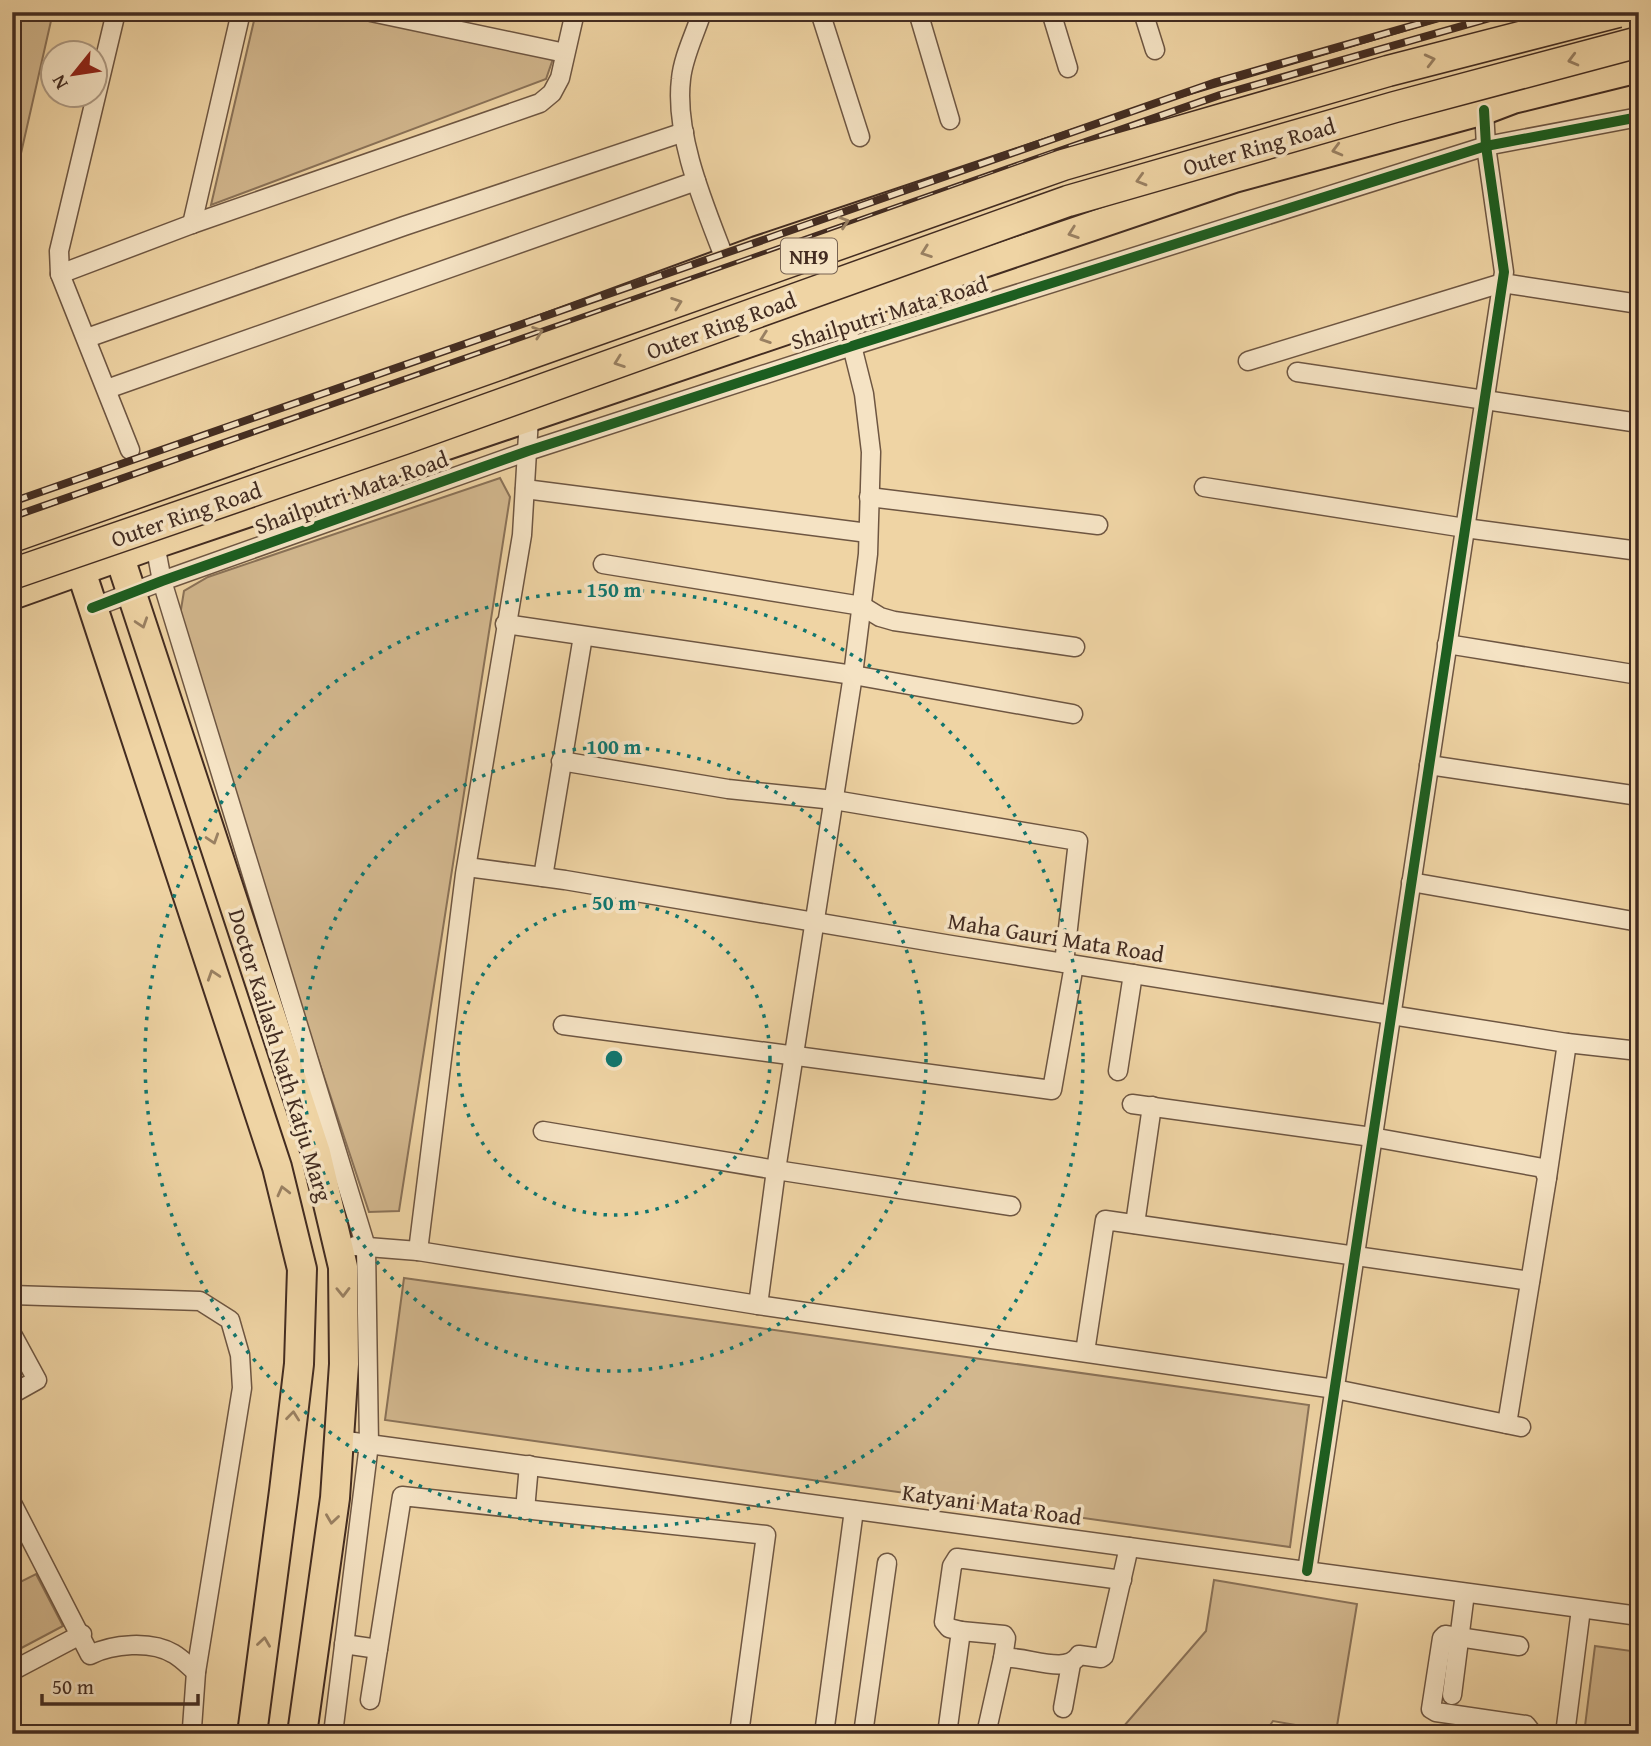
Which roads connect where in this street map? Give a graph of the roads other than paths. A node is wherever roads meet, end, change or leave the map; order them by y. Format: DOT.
graph roads {
  1 [pos="116,12"];
  2 [pos="240,12"];
  3 [pos="371,12"];
  4 [pos="575,12"];
  5 [pos="702,12"];
  6 [pos="820,12"];
  7 [pos="918,12"];
  8 [pos="1051,12"];
  9 [pos="1143,12"];
  10 [pos="1521,12"];
  11 [pos="1618,12"];
  12 [pos="1639,42"];
  13 [pos="1154,50"];
  14 [pos="565,53"];
  15 [pos="1356,61"];
  16 [pos="1068,68"];
  17 [pos="1639,68"];
  18 [pos="1484,110"];
  19 [pos="1639,117"];
  20 [pos="950,120"];
  21 [pos="684,132"];
  22 [pos="860,137"];
  23 [pos="1376,139"];
  24 [pos="1486,146"];
  25 [pos="696,181"];
  26 [pos="192,224"];
  27 [pos="726,262"];
  28 [pos="60,274"];
  29 [pos="1502,283"];
  30 [pos="1639,304"];
  31 [pos="841,312"];
  32 [pos="87,338"];
  33 [pos="852,345"];
  34 [pos="464,359"];
  35 [pos="1248,361"];
  36 [pos="1297,372"];
  37 [pos="628,384"];
  38 [pos="107,389"];
  39 [pos="1484,399"];
  40 [pos="640,413"];
  41 [pos="529,418"];
  42 [pos="1639,423"];
  43 [pos="487,432"];
  44 [pos="130,450"];
  45 [pos="528,451"];
  46 [pos="1204,487"];
  47 [pos="525,489"];
  48 [pos="869,497"];
  49 [pos="12,520"];
  50 [pos="1098,526"];
  51 [pos="1465,528"];
  52 [pos="868,533"];
  53 [pos="12,537"];
  54 [pos="155,544"];
  55 [pos="1639,551"];
  56 [pos="120,558"];
  57 [pos="603,564"];
  58 [pos="81,571"];
  59 [pos="12,574"];
  60 [pos="162,581"];
  61 [pos="132,592"];
  62 [pos="12,595"];
  63 [pos="862,606"];
  64 [pos="92,608"];
  65 [pos="506,624"];
  66 [pos="583,636"];
  67 [pos="1447,644"];
  68 [pos="1075,647"];
  69 [pos="853,675"];
  70 [pos="1639,675"];
  71 [pos="1073,714"];
  72 [pos="561,761"];
  73 [pos="1429,765"];
  74 [pos="1639,796"];
  75 [pos="834,800"];
  76 [pos="467,867"];
  77 [pos="543,877"];
  78 [pos="1411,882"];
  79 [pos="816,921"];
  80 [pos="1639,922"];
  81 [pos="1069,964"];
  82 [pos="1133,974"];
  83 [pos="1391,1014"];
  84 [pos="272,1018"];
  85 [pos="563,1025"];
  86 [pos="231,1030"];
  87 [pos="1567,1043"];
  88 [pos="1639,1051"];
  89 [pos="795,1054"];
  90 [pos="1118,1071"];
  91 [pos="1132,1104"];
  92 [pos="1152,1107"];
  93 [pos="543,1131"];
  94 [pos="1372,1137"];
  95 [pos="776,1170"];
  96 [pos="1548,1178"];
  97 [pos="1011,1206"];
  98 [pos="1135,1223"];
  99 [pos="337,1244"];
  100 [pos="366,1247"];
  101 [pos="418,1251"];
  102 [pos="1355,1254"];
  103 [pos="1530,1281"];
  104 [pos="12,1295"];
  105 [pos="758,1305"];
  106 [pos="12,1334"];
  107 [pos="1085,1352"];
  108 [pos="1335,1389"];
  109 [pos="12,1394"];
  110 [pos="339,1440"];
  111 [pos="369,1444"];
  112 [pos="529,1465"];
  113 [pos="12,1503"];
  114 [pos="525,1510"];
  115 [pos="854,1510"];
  116 [pos="1129,1547"];
  117 [pos="887,1563"];
  118 [pos="1307,1571"];
  119 [pos="1122,1580"];
  120 [pos="1465,1593"];
  121 [pos="1581,1609"];
  122 [pos="1639,1616"];
  123 [pos="961,1630"];
  124 [pos="82,1634"];
  125 [pos="1460,1637"];
  126 [pos="344,1644"];
  127 [pos="1519,1646"];
  128 [pos="378,1648"];
  129 [pos="1003,1658"];
  130 [pos="1071,1664"];
  131 [pos="12,1671"];
  132 [pos="196,1672"];
  133 [pos="1452,1695"];
  134 [pos="370,1700"];
  135 [pos="1063,1708"];
  136 [pos="1455,1715"];
  137 [pos="188,1734"];
  138 [pos="251,1734"];
  139 [pos="302,1734"];
  140 [pos="333,1734"];
  141 [pos="739,1734"];
  142 [pos="824,1734"];
  143 [pos="863,1734"];
  144 [pos="947,1734"];
  145 [pos="986,1734"];
  146 [pos="1453,1734"];
  147 [pos="1532,1734"];
  148 [pos="1565,1734"];
  1 -- 28 [label="street"];
  2 -- 26 [label="street"];
  3 -- 14 [label="street"];
  4 -- 14 [label="street"];
  5 -- 21 [label="street"];
  6 -- 22 [label="street"];
  7 -- 20 [label="street"];
  8 -- 16 [label="street"];
  9 -- 13 [label="street"];
  10 -- 15 [label="main road"];
  53 -- 11 [label="highway, Outer Ring Road / NH9, one-way, bridge"];
  12 -- 59 [label="highway, Outer Ring Road / NH9, one-way, bridge"];
  14 -- 26 [label="street"];
  15 -- 23 [label="main road"];
  27 -- 15 [label="main road, one-way"];
  17 -- 18 [label="main road, Outer Ring Road"];
  18 -- 23 [label="main road, Outer Ring Road"];
  18 -- 24 [label="street"];
  19 -- 24 [label="street, Shailputri Mata Road"];
  21 -- 25 [label="street"];
  21 -- 32 [label="street"];
  23 -- 31 [label="main road, Outer Ring Road, one-way"];
  24 -- 29 [label="street"];
  24 -- 33 [label="street, Shailputri Mata Road"];
  25 -- 27 [label="street"];
  25 -- 38 [label="street"];
  26 -- 28 [label="street"];
  34 -- 27 [label="main road, one-way"];
  28 -- 32 [label="street"];
  29 -- 30 [label="street"];
  29 -- 35 [label="street"];
  29 -- 39 [label="street"];
  31 -- 33 [label="street"];
  31 -- 37 [label="main road, Outer Ring Road, one-way"];
  32 -- 38 [label="street"];
  33 -- 40 [label="street, Shailputri Mata Road"];
  33 -- 48 [label="street"];
  34 -- 43 [label="main road"];
  34 -- 49 [label="main road"];
  36 -- 39 [label="street"];
  37 -- 40 [label="street"];
  37 -- 41 [label="main road, Outer Ring Road"];
  38 -- 44 [label="street"];
  39 -- 42 [label="street"];
  39 -- 51 [label="street"];
  40 -- 45 [label="street, Shailputri Mata Road"];
  41 -- 43 [label="main road, Outer Ring Road"];
  41 -- 45 [label="street"];
  43 -- 54 [label="main road, Outer Ring Road"];
  45 -- 47 [label="street"];
  45 -- 60 [label="street, Shailputri Mata Road"];
  46 -- 51 [label="street"];
  47 -- 52 [label="street"];
  47 -- 65 [label="street"];
  48 -- 50 [label="street"];
  48 -- 52 [label="street"];
  51 -- 55 [label="street"];
  51 -- 67 [label="street"];
  52 -- 63 [label="street"];
  54 -- 56 [label="main road, Outer Ring Road"];
  54 -- 60 [label="street"];
  56 -- 58 [label="main road, Outer Ring Road"];
  56 -- 61 [label="main road, Doctor Kailash Nath Katju Marg"];
  57 -- 63 [label="street"];
  58 -- 62 [label="main road, Outer Ring Road"];
  58 -- 64 [label="main road, Doctor Kailash Nath Katju Marg"];
  60 -- 61 [label="street, Shailputri Mata Road"];
  60 -- 100 [label="street"];
  61 -- 64 [label="street, Shailputri Mata Road"];
  61 -- 84 [label="main road, Doctor Kailash Nath Katju Marg, one-way"];
  63 -- 68 [label="street"];
  63 -- 69 [label="street"];
  86 -- 64 [label="main road, Doctor Kailash Nath Katju Marg, one-way"];
  65 -- 66 [label="street"];
  65 -- 76 [label="street"];
  66 -- 69 [label="street"];
  66 -- 72 [label="street"];
  67 -- 70 [label="street"];
  67 -- 73 [label="street"];
  69 -- 71 [label="street"];
  69 -- 75 [label="street"];
  72 -- 75 [label="street"];
  72 -- 77 [label="street"];
  73 -- 74 [label="street"];
  73 -- 78 [label="street"];
  75 -- 79 [label="street"];
  75 -- 81 [label="street"];
  76 -- 77 [label="street, Maha Gauri Mata Road"];
  76 -- 101 [label="street"];
  77 -- 79 [label="street, Maha Gauri Mata Road"];
  78 -- 80 [label="street"];
  78 -- 83 [label="street"];
  79 -- 81 [label="street, Maha Gauri Mata Road"];
  79 -- 89 [label="street"];
  81 -- 82 [label="street, Maha Gauri Mata Road"];
  81 -- 89 [label="street"];
  82 -- 83 [label="street, Maha Gauri Mata Road"];
  82 -- 90 [label="street"];
  83 -- 87 [label="street, Maha Gauri Mata Road"];
  83 -- 94 [label="street"];
  84 -- 86 [label="main road"];
  84 -- 99 [label="main road, Doctor Kailash Nath Katju Marg"];
  85 -- 89 [label="street"];
  138 -- 86 [label="main road, Doctor Kailash Nath Katju Marg, one-way"];
  87 -- 88 [label="street, Maha Gauri Mata Road"];
  87 -- 96 [label="street"];
  89 -- 95 [label="street"];
  91 -- 92 [label="street"];
  92 -- 94 [label="street"];
  92 -- 98 [label="street"];
  93 -- 95 [label="street"];
  94 -- 96 [label="street"];
  94 -- 102 [label="street"];
  95 -- 97 [label="street"];
  95 -- 105 [label="street"];
  96 -- 103 [label="street"];
  98 -- 102 [label="street"];
  98 -- 107 [label="street"];
  99 -- 100 [label="street"];
  99 -- 110 [label="main road, Doctor Kailash Nath Katju Marg, one-way"];
  100 -- 101 [label="street"];
  100 -- 111 [label="street"];
  101 -- 105 [label="street"];
  102 -- 103 [label="street"];
  102 -- 108 [label="street"];
  103 -- 108 [label="street"];
  104 -- 132 [label="street"];
  105 -- 107 [label="street"];
  106 -- 109 [label="street"];
  107 -- 108 [label="street"];
  108 -- 118 [label="street"];
  110 -- 111 [label="street, Katyani Mata Road"];
  110 -- 139 [label="main road, Doctor Kailash Nath Katju Marg, one-way"];
  111 -- 112 [label="street, Katyani Mata Road"];
  111 -- 126 [label="street"];
  112 -- 114 [label="street"];
  112 -- 115 [label="street, Katyani Mata Road"];
  113 -- 124 [label="street"];
  114 -- 128 [label="street"];
  114 -- 141 [label="street"];
  115 -- 116 [label="street, Katyani Mata Road"];
  115 -- 142 [label="street"];
  116 -- 118 [label="street, Katyani Mata Road"];
  116 -- 119 [label="street"];
  117 -- 143 [label="street"];
  118 -- 120 [label="street, Katyani Mata Road"];
  119 -- 123 [label="street"];
  119 -- 130 [label="street"];
  120 -- 121 [label="street, Katyani Mata Road"];
  120 -- 125 [label="street"];
  121 -- 122 [label="street, Katyani Mata Road"];
  121 -- 148 [label="street"];
  123 -- 129 [label="street"];
  123 -- 144 [label="street"];
  124 -- 131 [label="street"];
  124 -- 132 [label="street"];
  125 -- 127 [label="street"];
  125 -- 133 [label="street"];
  125 -- 136 [label="street"];
  126 -- 128 [label="street"];
  126 -- 140 [label="street"];
  128 -- 134 [label="street"];
  129 -- 130 [label="street"];
  129 -- 145 [label="street"];
  130 -- 135 [label="street"];
  132 -- 137 [label="street"];
  136 -- 146 [label="street"];
  136 -- 147 [label="street"];
}
